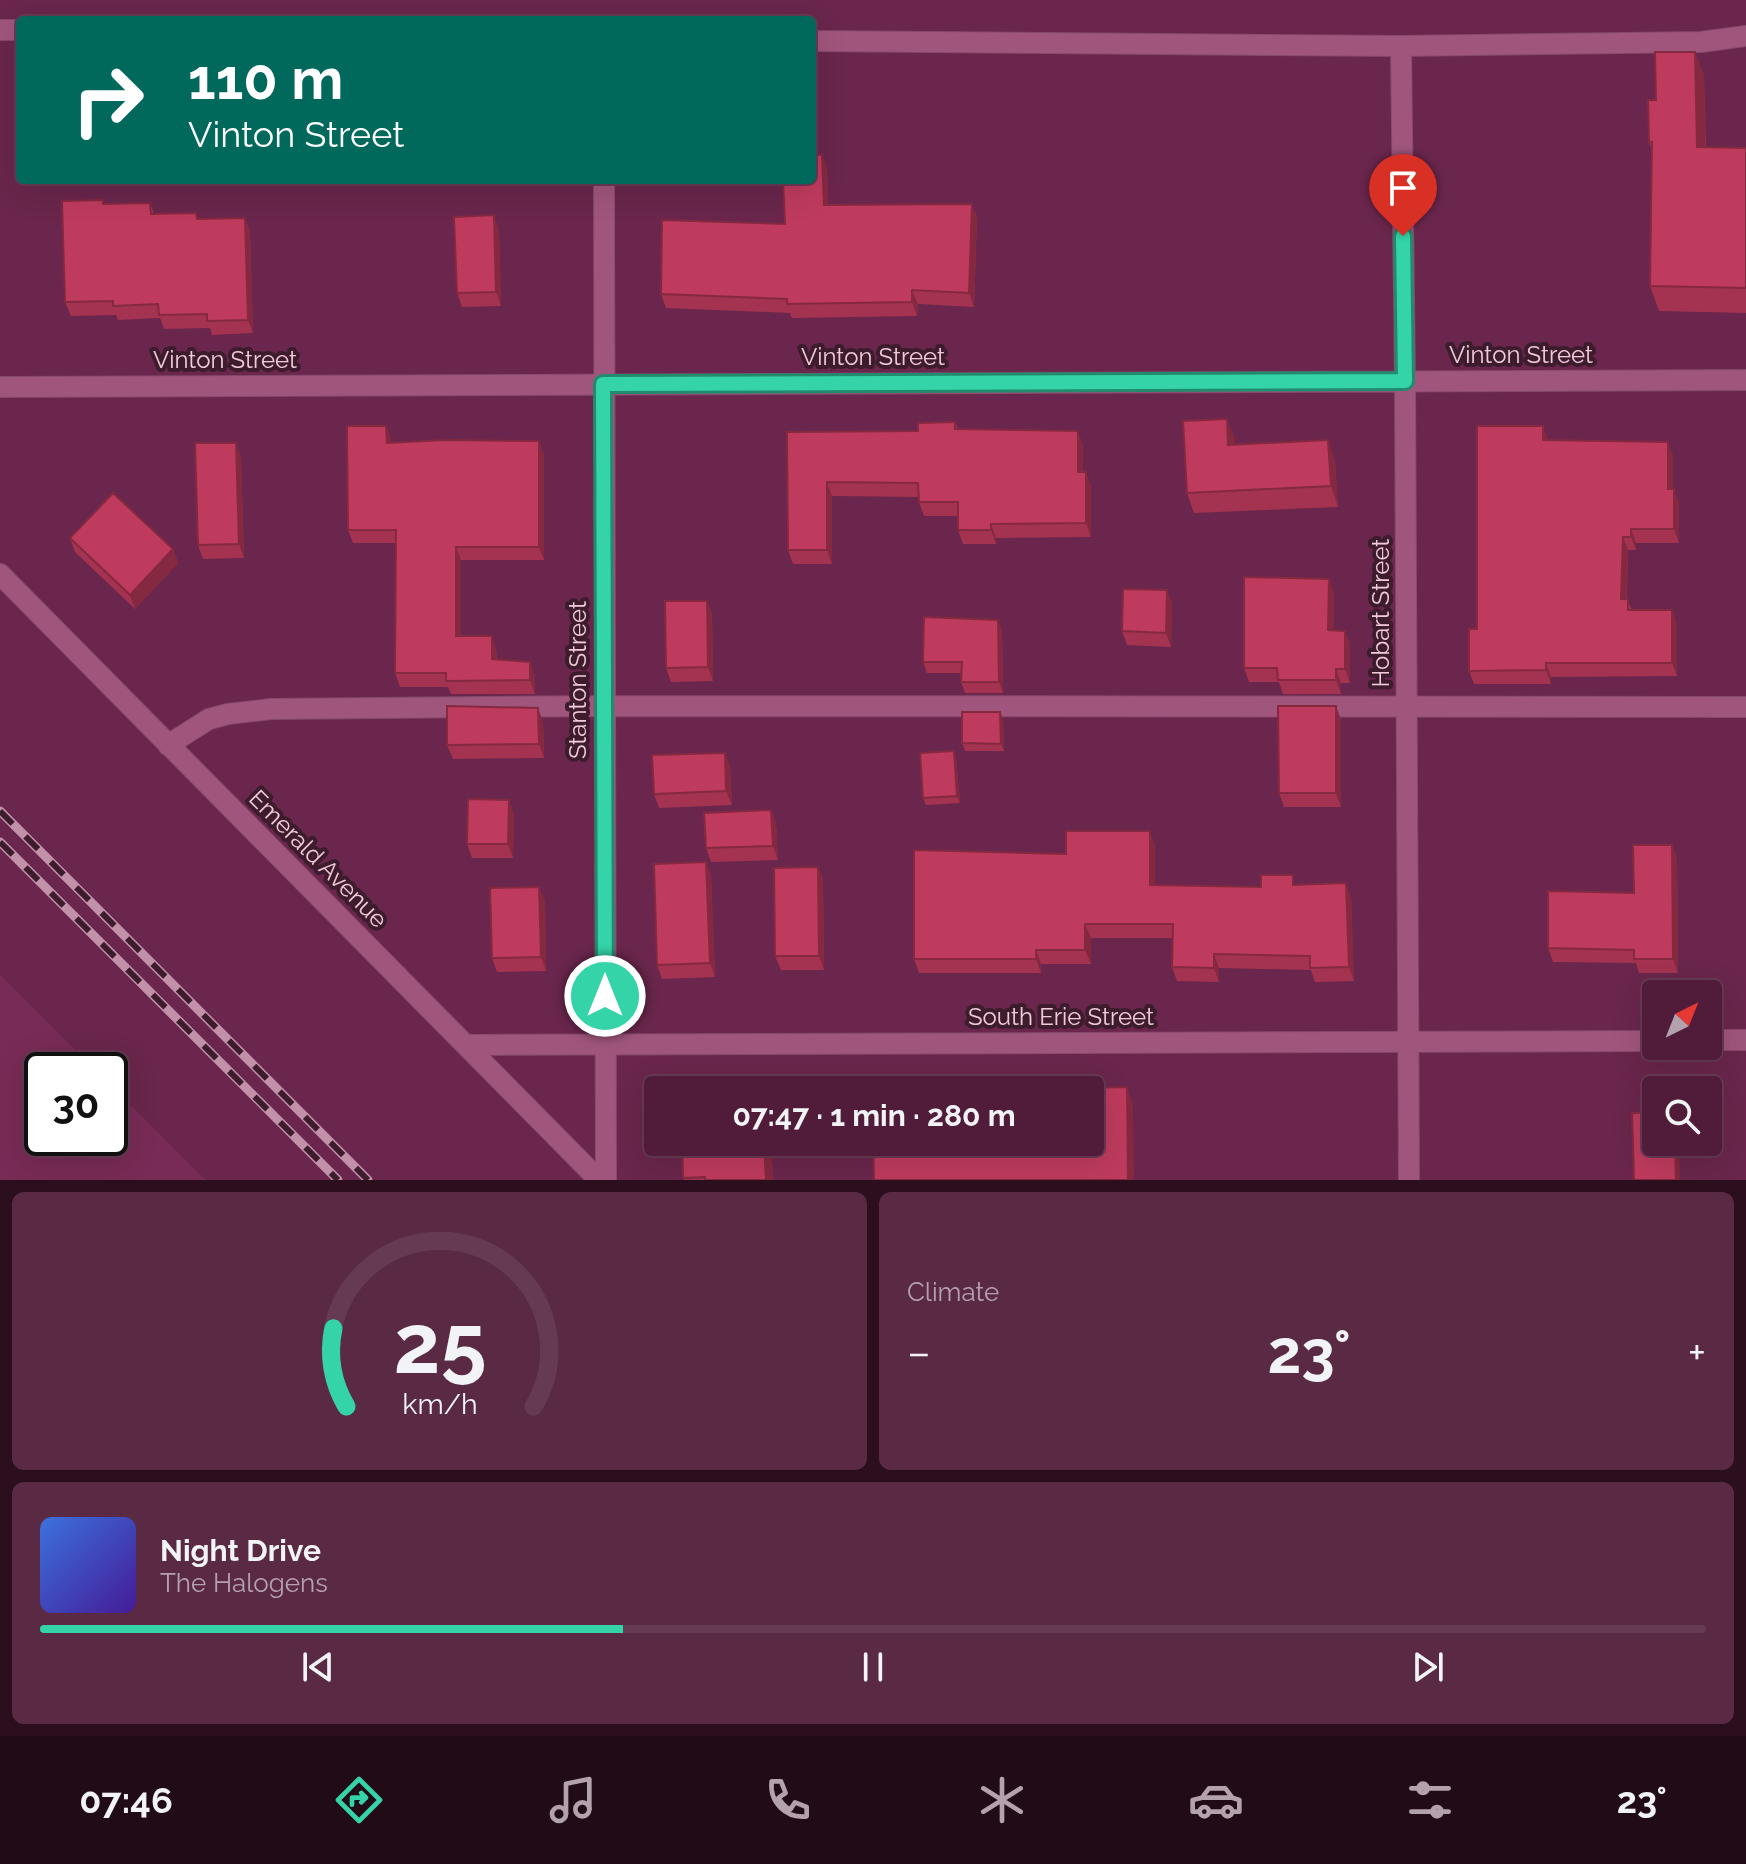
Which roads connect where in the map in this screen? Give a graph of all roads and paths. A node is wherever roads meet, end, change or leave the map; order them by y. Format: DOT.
graph roads {
  1 [pos="1746,36"];
  2 [pos="816,41"];
  3 [pos="1401,46"];
  4 [pos="604,184"];
  5 [pos="1746,380"];
  6 [pos="1405,381"];
  7 [pos="603,384"];
  8 [pos="0,387"];
  9 [pos="0,574"];
  10 [pos="604,706"];
  11 [pos="1407,707"];
  12 [pos="1746,707"];
  13 [pos="168,745"];
  14 [pos="1722,1040"];
  15 [pos="1746,1040"];
  16 [pos="1642,1041"];
  17 [pos="1409,1042"];
  18 [pos="466,1045"];
  19 [pos="605,1045"];
  20 [pos="599,1180"];
  21 [pos="606,1180"];
  22 [pos="1409,1180"];
  1 -- 3 [label="street"];
  2 -- 3 [label="street"];
  3 -- 6 [label="street, Hobart Street"];
  4 -- 7 [label="street, Stanton Street"];
  5 -- 6 [label="street, Vinton Street"];
  6 -- 7 [label="street, Vinton Street"];
  6 -- 11 [label="street, Hobart Street"];
  7 -- 8 [label="street, Vinton Street"];
  7 -- 10 [label="street, Stanton Street"];
  9 -- 13 [label="street, Emerald Avenue"];
  10 -- 11 [label="street"];
  10 -- 13 [label="street"];
  10 -- 19 [label="street, Stanton Street"];
  11 -- 12 [label="street"];
  11 -- 17 [label="street, Hobart Street"];
  13 -- 18 [label="street, Emerald Avenue"];
  14 -- 15 [label="street"];
  16 -- 17 [label="street, South Erie Street"];
  17 -- 19 [label="street, South Erie Street"];
  17 -- 22 [label="street, Hobart Street"];
  18 -- 19 [label="street, South Erie Street"];
  18 -- 20 [label="street, Emerald Avenue"];
  19 -- 21 [label="street, Stanton Street"];
}
